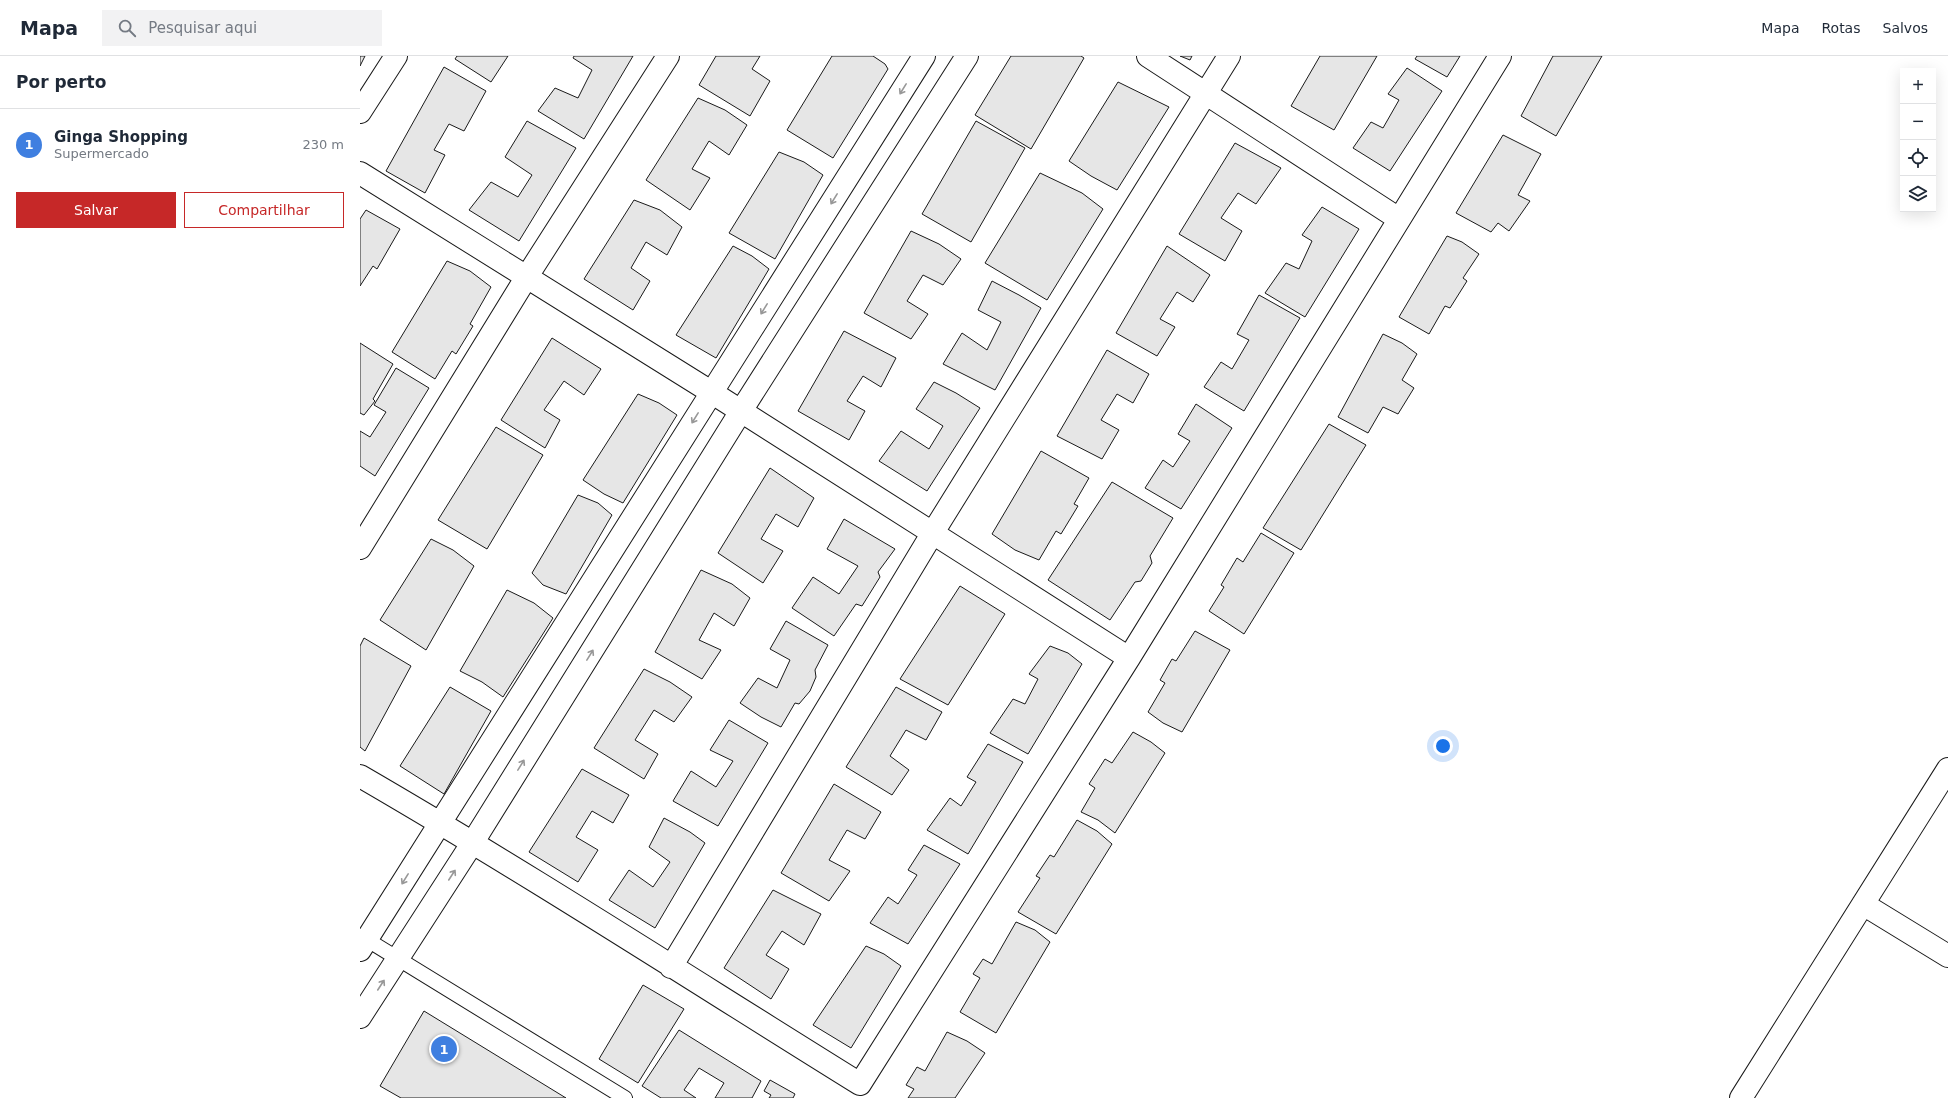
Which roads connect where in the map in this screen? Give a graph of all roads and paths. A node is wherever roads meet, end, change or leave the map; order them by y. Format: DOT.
graph roads {
  1 [pos="396,56"];
  2 [pos="668,56"];
  3 [pos="924,56"];
  4 [pos="967,56"];
  5 [pos="1148,56"];
  6 [pos="1229,56"];
  7 [pos="1500,56"];
  8 [pos="1206,93"];
  9 [pos="360,112"];
  10 [pos="360,173"];
  11 [pos="1399,219"];
  12 [pos="526,278"];
  13 [pos="711,392"];
  14 [pos="741,412"];
  15 [pos="932,534"];
  16 [pos="360,548"];
  17 [pos="1129,658"];
  18 [pos="1948,769"];
  19 [pos="360,776"];
  20 [pos="441,823"];
  21 [pos="473,842"];
  22 [pos="1863,904"];
  23 [pos="362,942"];
  24 [pos="1948,956"];
  25 [pos="398,959"];
  26 [pos="670,967"];
  27 [pos="360,1017"];
  28 [pos="625,1098"];
  29 [pos="1741,1098"];
  1 -- 9 [label="street"];
  2 -- 12 [label="street"];
  3 -- 13 [label="street, one-way"];
  4 -- 14 [label="street"];
  5 -- 8 [label="street"];
  6 -- 8 [label="street"];
  7 -- 11 [label="street"];
  8 -- 11 [label="street"];
  8 -- 15 [label="street"];
  10 -- 12 [label="street"];
  11 -- 17 [label="street"];
  12 -- 13 [label="street"];
  12 -- 16 [label="street"];
  13 -- 14 [label="street"];
  13 -- 20 [label="street, one-way"];
  14 -- 15 [label="street"];
  21 -- 14 [label="street, one-way"];
  15 -- 17 [label="street"];
  15 -- 26 [label="street"];
  17 -- 26 [label="street"];
  18 -- 22 [label="street"];
  19 -- 20 [label="street"];
  20 -- 21 [label="street"];
  20 -- 23 [label="street, one-way"];
  25 -- 21 [label="street, one-way"];
  21 -- 26 [label="street"];
  22 -- 24 [label="street"];
  22 -- 29 [label="street"];
  23 -- 25 [label="lane"];
  27 -- 25 [label="street, one-way"];
  25 -- 28 [label="lane"];
}
